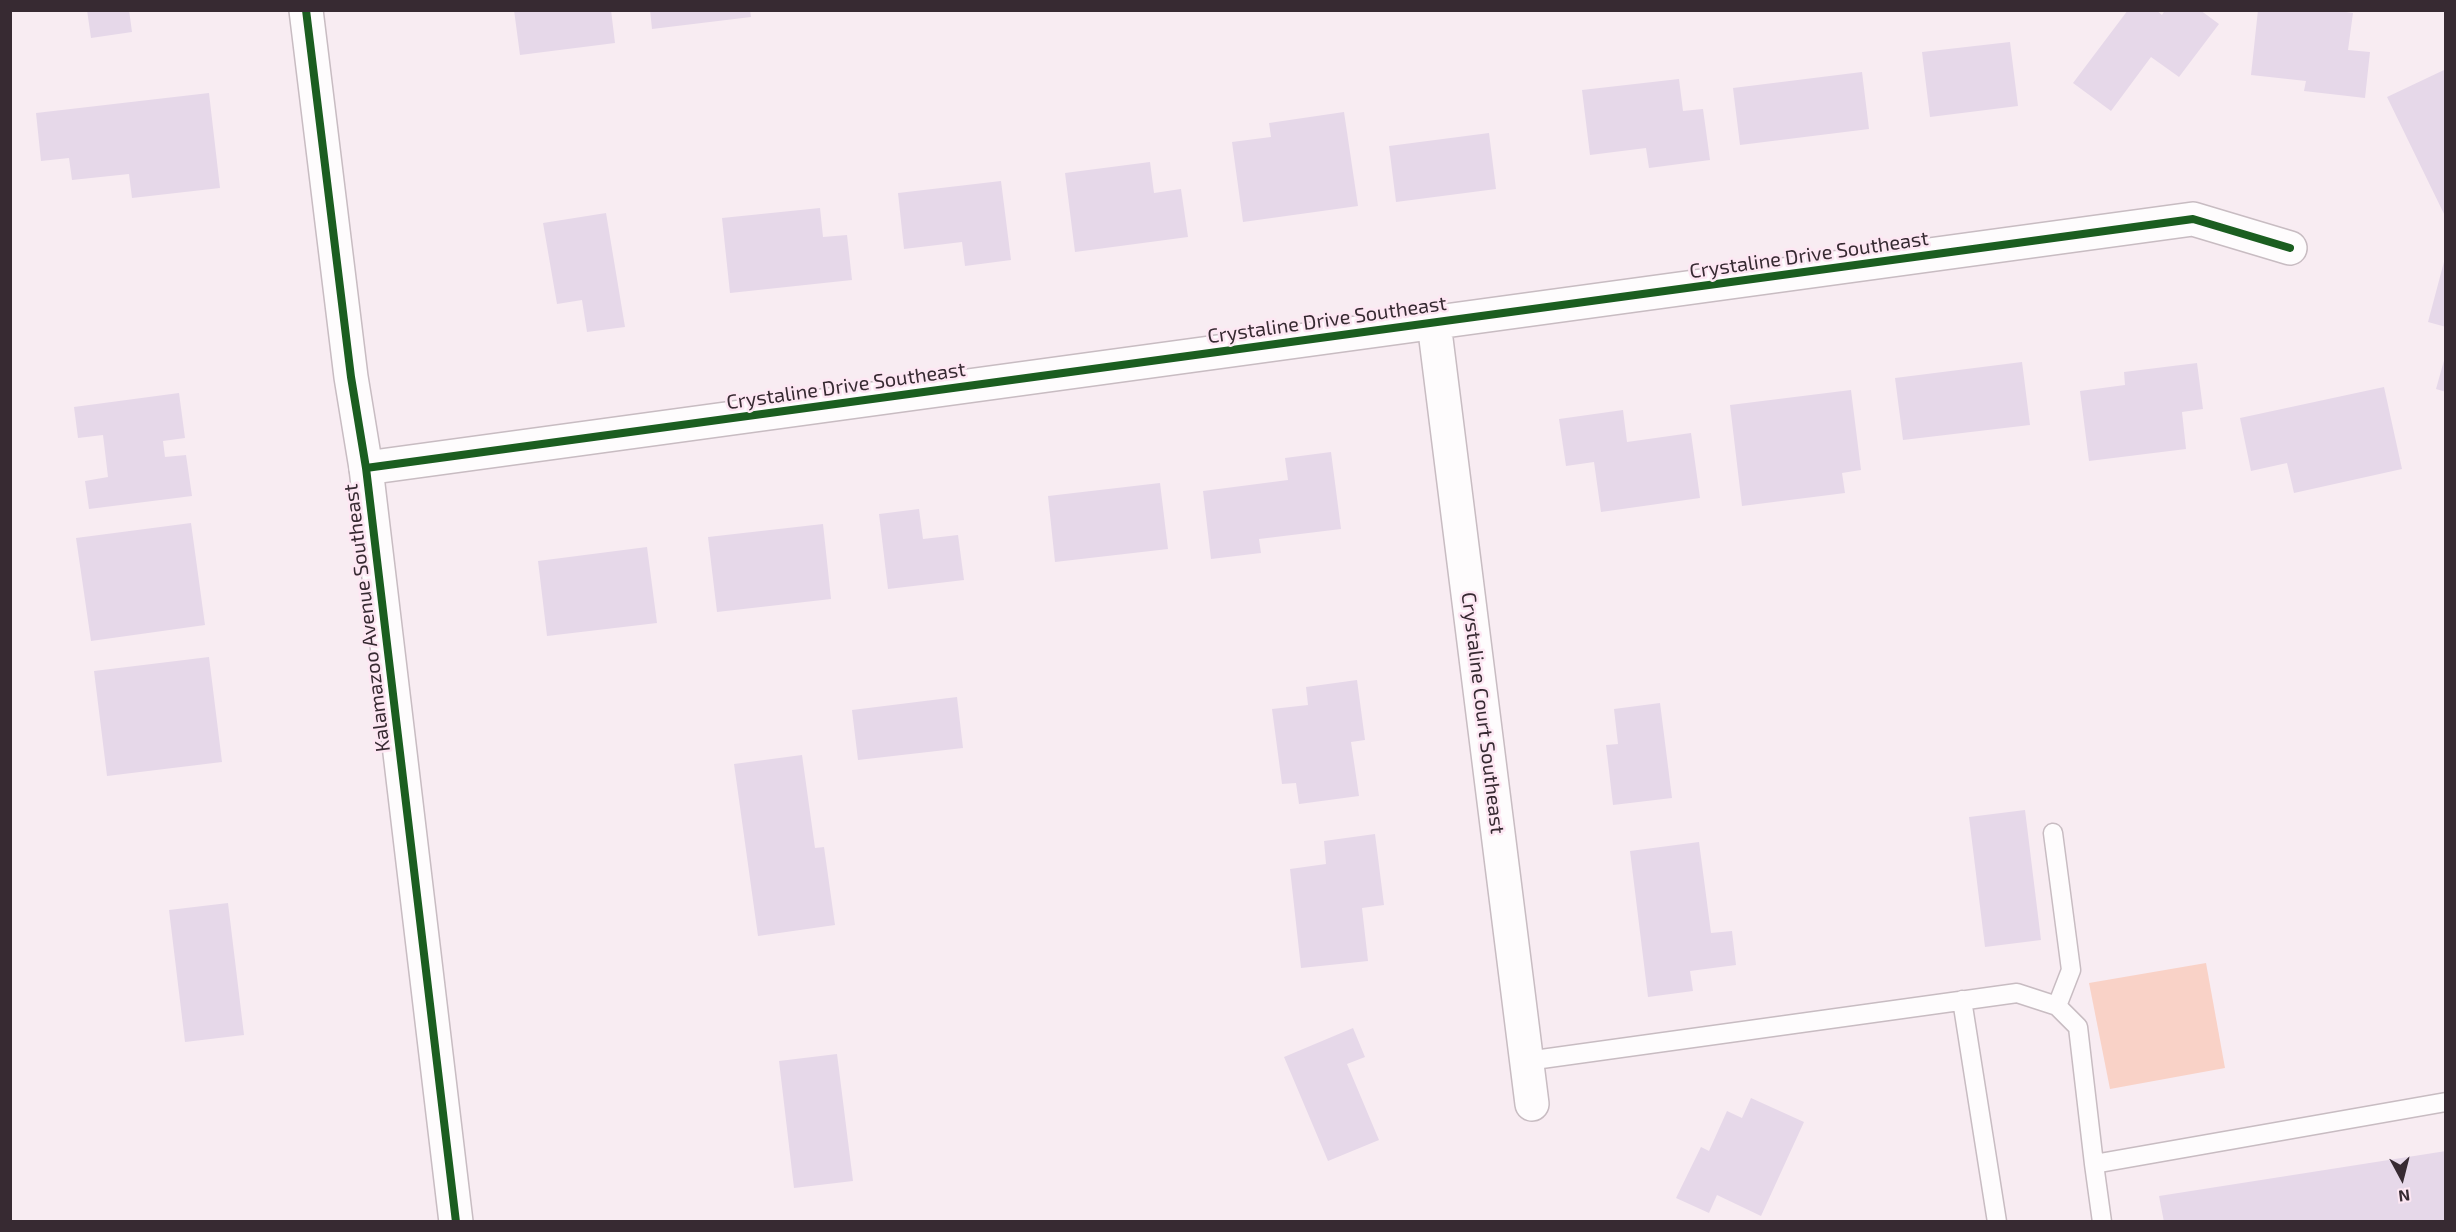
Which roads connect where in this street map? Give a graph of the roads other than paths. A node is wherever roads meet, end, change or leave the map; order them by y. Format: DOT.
graph roads {
  1 [pos="306,10"];
  2 [pos="2290,248"];
  3 [pos="1434,323"];
  4 [pos="366,468"];
  5 [pos="2053,833"];
  6 [pos="1962,1000"];
  7 [pos="2057,1006"];
  8 [pos="1527,1061"];
  9 [pos="2445,1102"];
  10 [pos="1532,1104"];
  11 [pos="2094,1164"];
  12 [pos="456,1221"];
  13 [pos="1997,1221"];
  14 [pos="2102,1221"];
  1 -- 4 [label="street, Kalamazoo Avenue Southeast"];
  2 -- 3 [label="street, Crystaline Drive Southeast"];
  3 -- 4 [label="street, Crystaline Drive Southeast"];
  3 -- 8 [label="street, Crystaline Court Southeast"];
  4 -- 12 [label="street, Kalamazoo Avenue Southeast"];
  5 -- 7 [label="lane"];
  6 -- 7 [label="lane"];
  6 -- 8 [label="lane"];
  6 -- 13 [label="lane"];
  7 -- 11 [label="lane"];
  8 -- 10 [label="street, Crystaline Court Southeast"];
  9 -- 11 [label="lane"];
  11 -- 14 [label="lane"];
}
